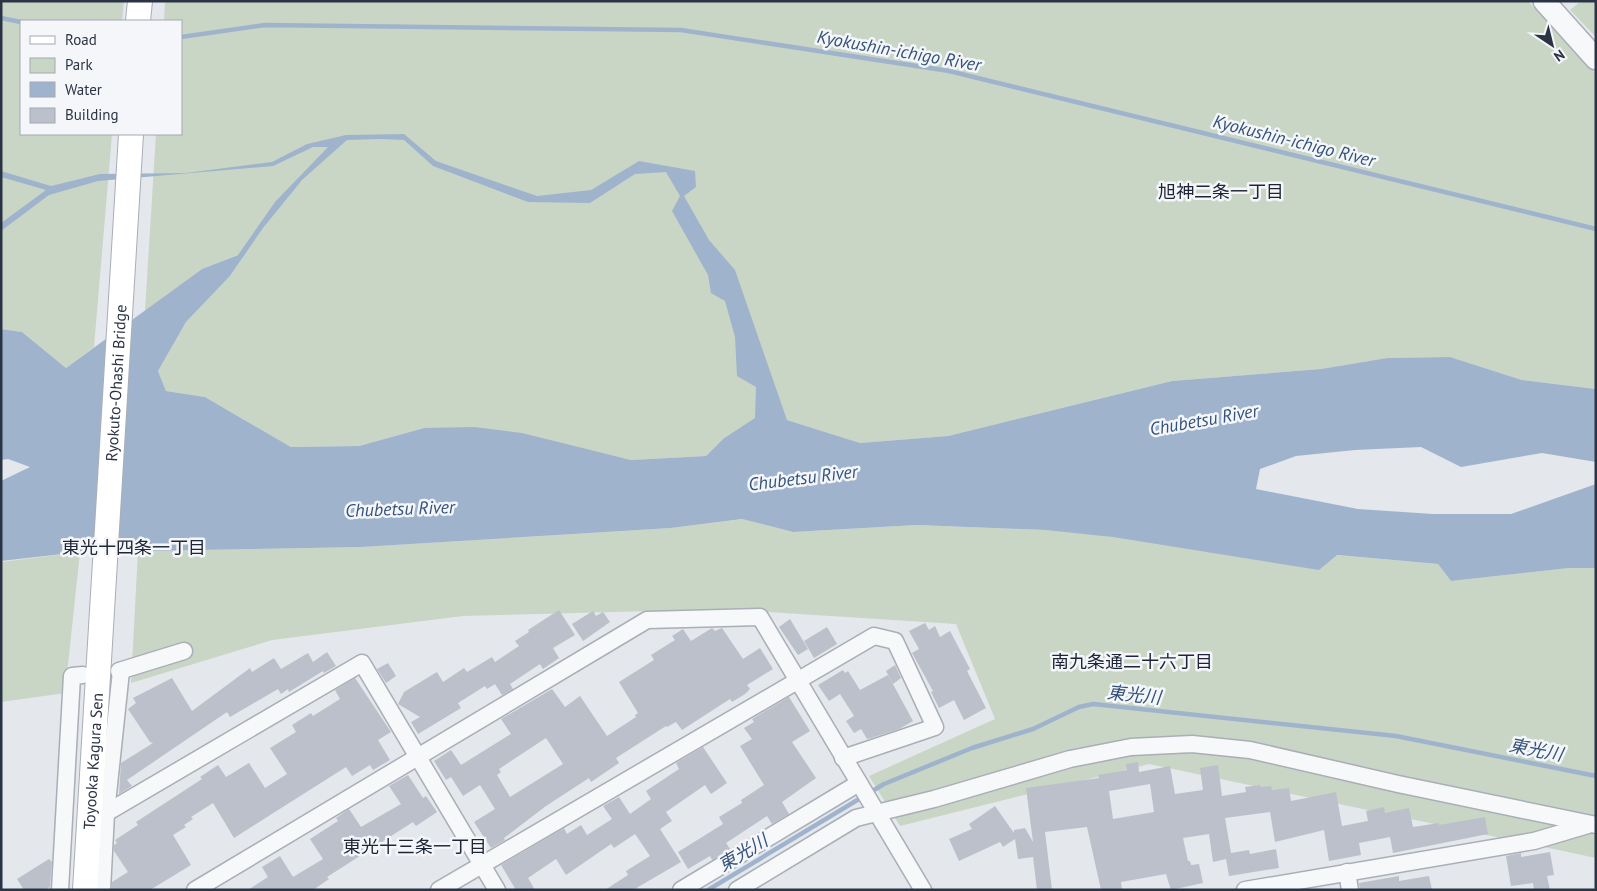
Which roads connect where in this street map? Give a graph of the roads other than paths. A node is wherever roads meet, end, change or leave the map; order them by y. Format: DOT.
graph roads {
  1 [pos="140,1"];
  2 [pos="1544,1"];
  3 [pos="138,20"];
  4 [pos="1596,60"];
  5 [pos="131,135"];
  6 [pos="101,633"];
  7 [pos="184,651"];
  8 [pos="83,675"];
  9 [pos="797,679"];
  10 [pos="417,756"];
  11 [pos="843,758"];
  12 [pos="867,797"];
  13 [pos="106,813"];
  14 [pos="1593,824"];
  15 [pos="481,863"];
  16 [pos="1347,872"];
  17 [pos="60,890"];
  18 [pos="85,890"];
  19 [pos="102,890"];
  20 [pos="195,890"];
  21 [pos="439,890"];
  22 [pos="497,890"];
  23 [pos="681,890"];
  24 [pos="737,890"];
  25 [pos="923,890"];
  26 [pos="1245,890"];
  27 [pos="1350,890"];
  1 -- 3 [label="main road"];
  2 -- 4 [label="street"];
  5 -- 6 [label="main road, Ryokuto-Ohashi Bridge"];
  6 -- 18 [label="main road, Toyooka Kagura Sen"];
  7 -- 13 [label="street"];
  8 -- 17 [label="street"];
  9 -- 10 [label="street"];
  9 -- 11 [label="street"];
  9 -- 11 [label="street"];
  9 -- 15 [label="street"];
  10 -- 13 [label="street"];
  10 -- 15 [label="street"];
  10 -- 20 [label="street"];
  11 -- 12 [label="street"];
  12 -- 14 [label="street"];
  12 -- 23 [label="street"];
  12 -- 24 [label="street"];
  12 -- 25 [label="street"];
  13 -- 19 [label="street"];
  14 -- 16 [label="street"];
  15 -- 21 [label="street"];
  15 -- 22 [label="street"];
  16 -- 26 [label="street"];
  16 -- 27 [label="street"];
}
